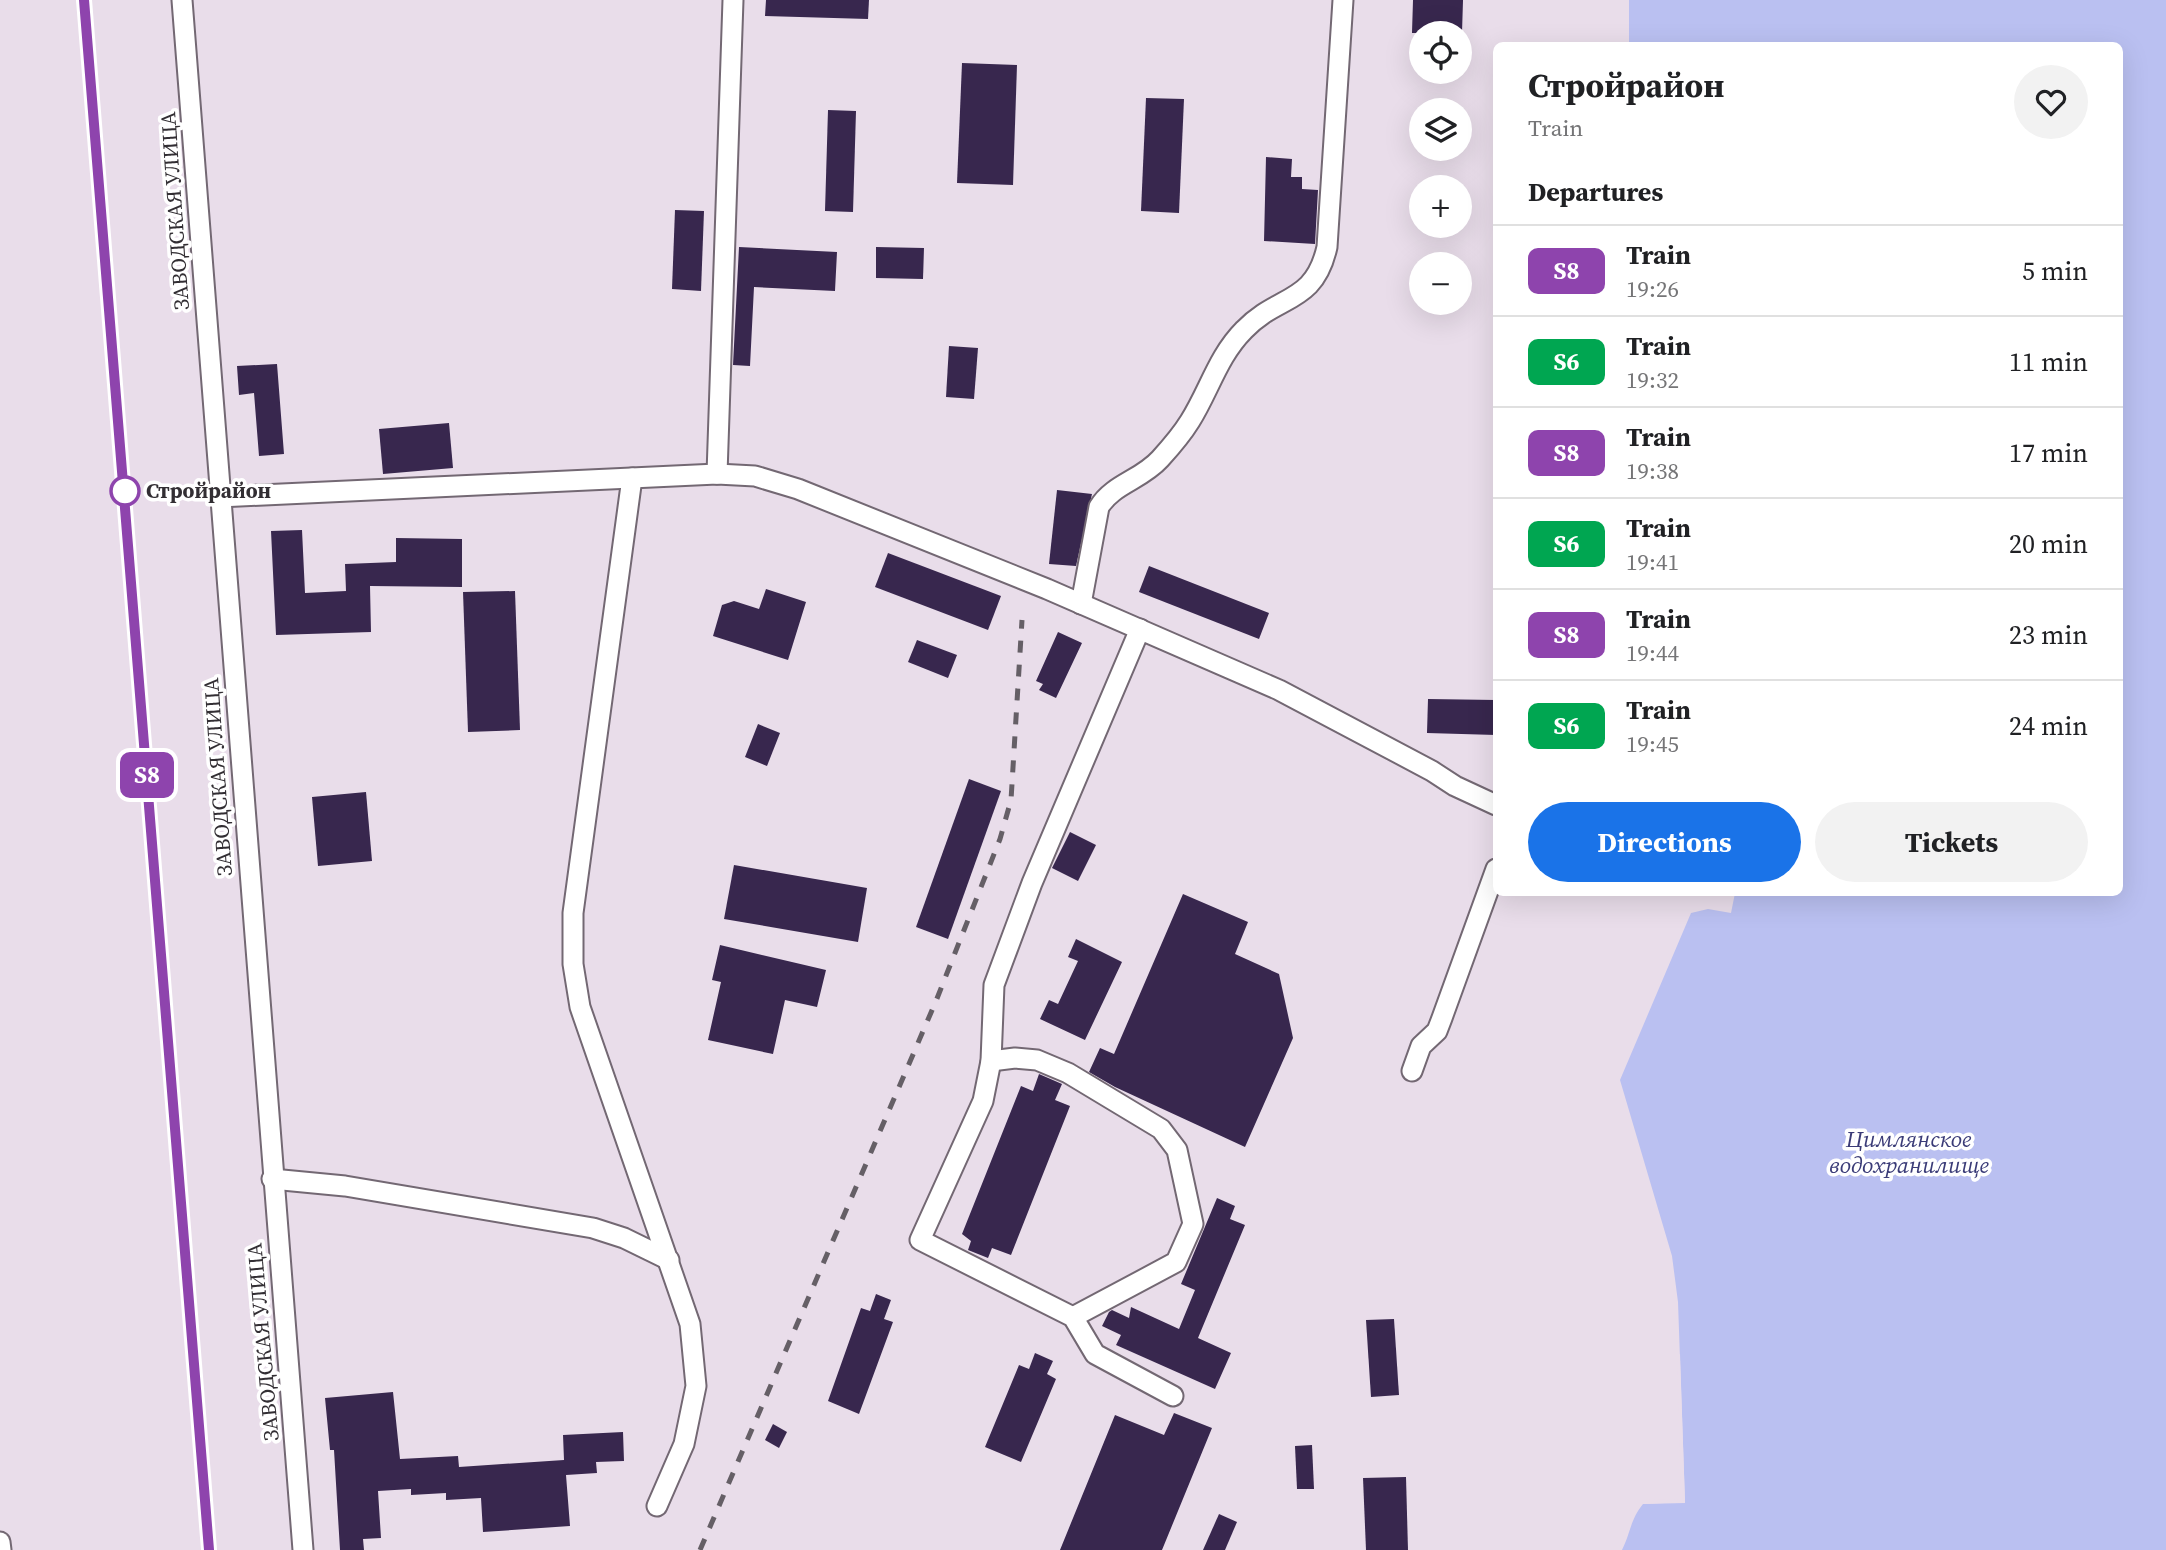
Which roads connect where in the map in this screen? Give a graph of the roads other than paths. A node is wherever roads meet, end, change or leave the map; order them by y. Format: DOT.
graph roads {
  1 [pos="182,0"];
  2 [pos="733,0"];
  3 [pos="1343,0"];
  4 [pos="717,474"];
  5 [pos="632,478"];
  6 [pos="219,498"];
  7 [pos="1082,604"];
  8 [pos="1140,629"];
  9 [pos="1493,803"];
  10 [pos="1493,877"];
  11 [pos="991,1061"];
  12 [pos="1412,1071"];
  13 [pos="272,1179"];
  14 [pos="669,1260"];
  15 [pos="1073,1317"];
  16 [pos="1173,1396"];
  17 [pos="657,1506"];
  18 [pos="0,1542"];
  19 [pos="1,1550"];
  20 [pos="303,1550"];
  1 -- 6 [label="street, ЗАВОДСКАЯ УЛИЦА"];
  2 -- 4 [label="street"];
  3 -- 7 [label="street"];
  4 -- 5 [label="street"];
  4 -- 7 [label="street"];
  5 -- 6 [label="street"];
  5 -- 14 [label="street"];
  6 -- 13 [label="street, ЗАВОДСКАЯ УЛИЦА"];
  7 -- 8 [label="street"];
  8 -- 9 [label="street"];
  8 -- 11 [label="street"];
  10 -- 12 [label="street"];
  11 -- 15 [label="street"];
  11 -- 15 [label="street"];
  13 -- 14 [label="street"];
  13 -- 20 [label="street, ЗАВОДСКАЯ УЛИЦА"];
  14 -- 17 [label="street"];
  15 -- 16 [label="street"];
  18 -- 19 [label="street"];
}
